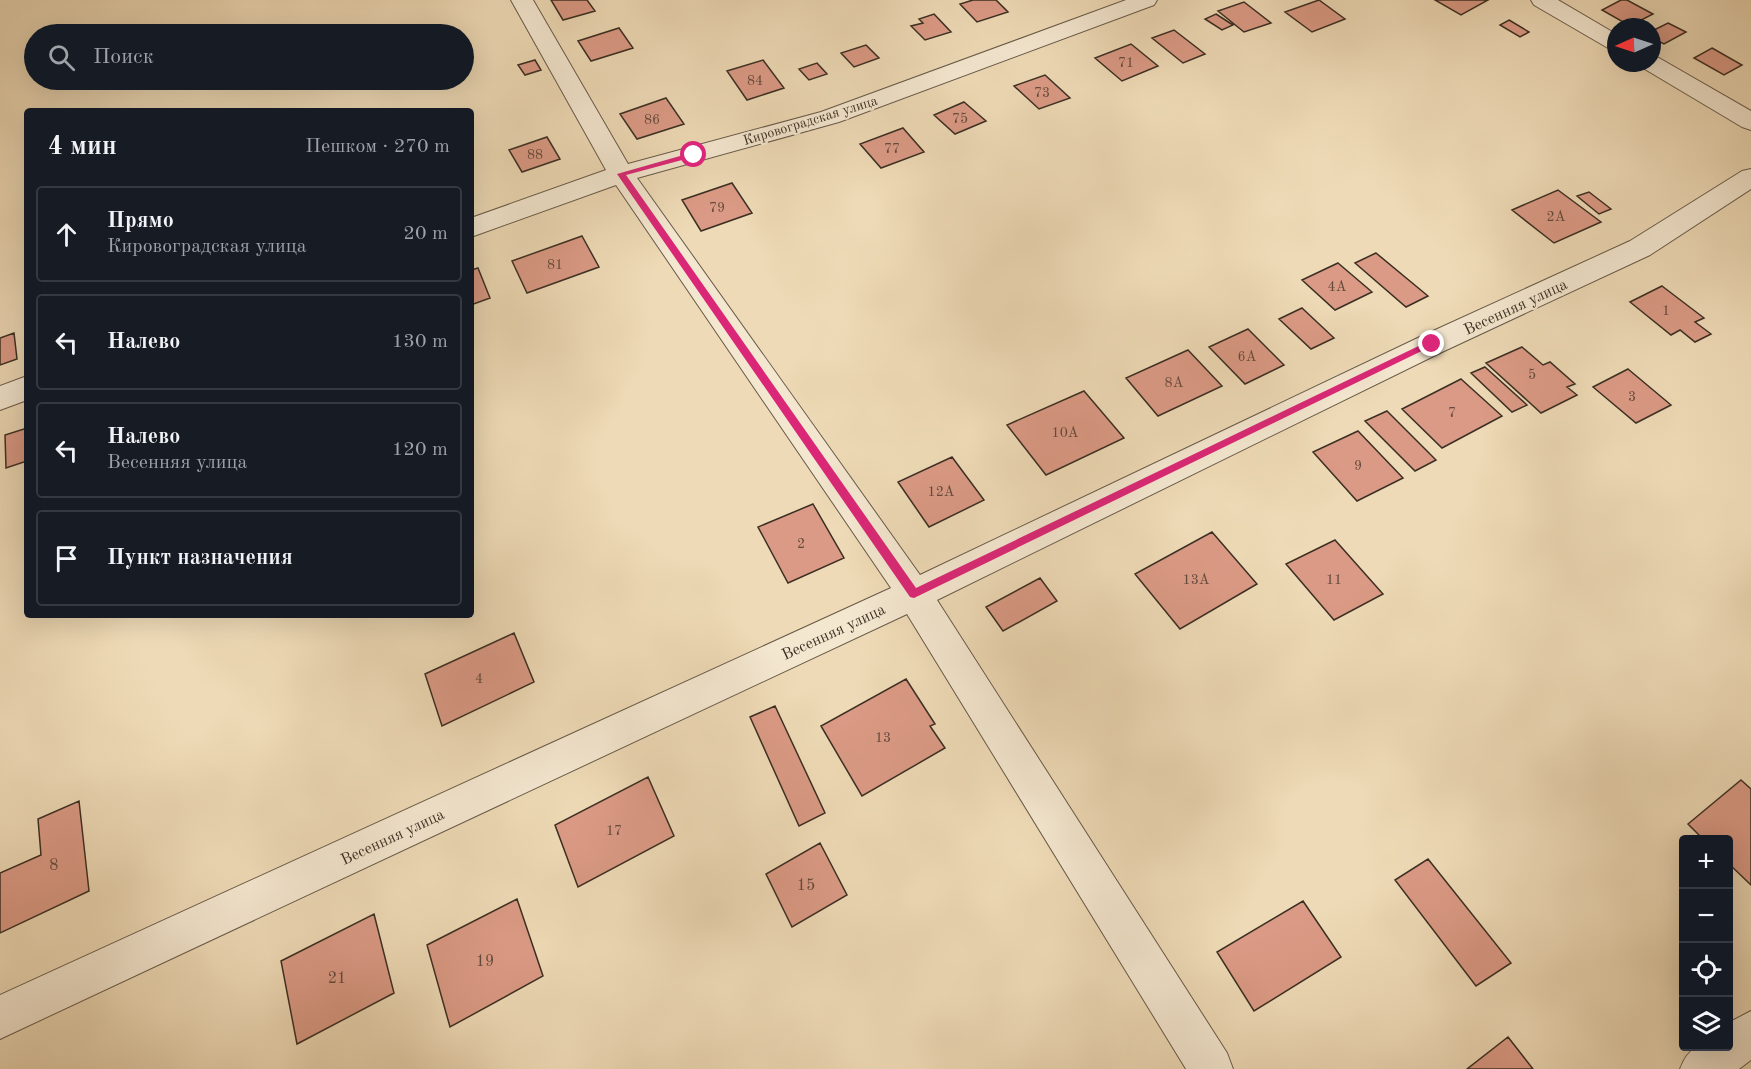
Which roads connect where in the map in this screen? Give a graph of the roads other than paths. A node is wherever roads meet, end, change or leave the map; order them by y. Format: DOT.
graph roads {
  1 [pos="522,0"];
  2 [pos="1146,0"];
  3 [pos="1542,0"];
  4 [pos="1607,38"];
  5 [pos="1661,69"];
  6 [pos="1751,122"];
  7 [pos="621,174"];
  8 [pos="1751,177"];
  9 [pos="474,227"];
  10 [pos="24,389"];
  11 [pos="0,398"];
  12 [pos="914,594"];
  13 [pos="0,1017"];
  14 [pos="1751,1033"];
  15 [pos="1211,1069"];
  16 [pos="1702,1069"];
  1 -- 7 [label="street"];
  2 -- 7 [label="street, Кировоградская улица"];
  3 -- 4 [label="street"];
  5 -- 6 [label="street"];
  7 -- 9 [label="street, Кировоградская улица"];
  7 -- 12 [label="street"];
  8 -- 12 [label="street, Весенняя улица"];
  10 -- 11 [label="street"];
  12 -- 13 [label="street, Весенняя улица"];
  12 -- 15 [label="street"];
  14 -- 16 [label="street"];
}
